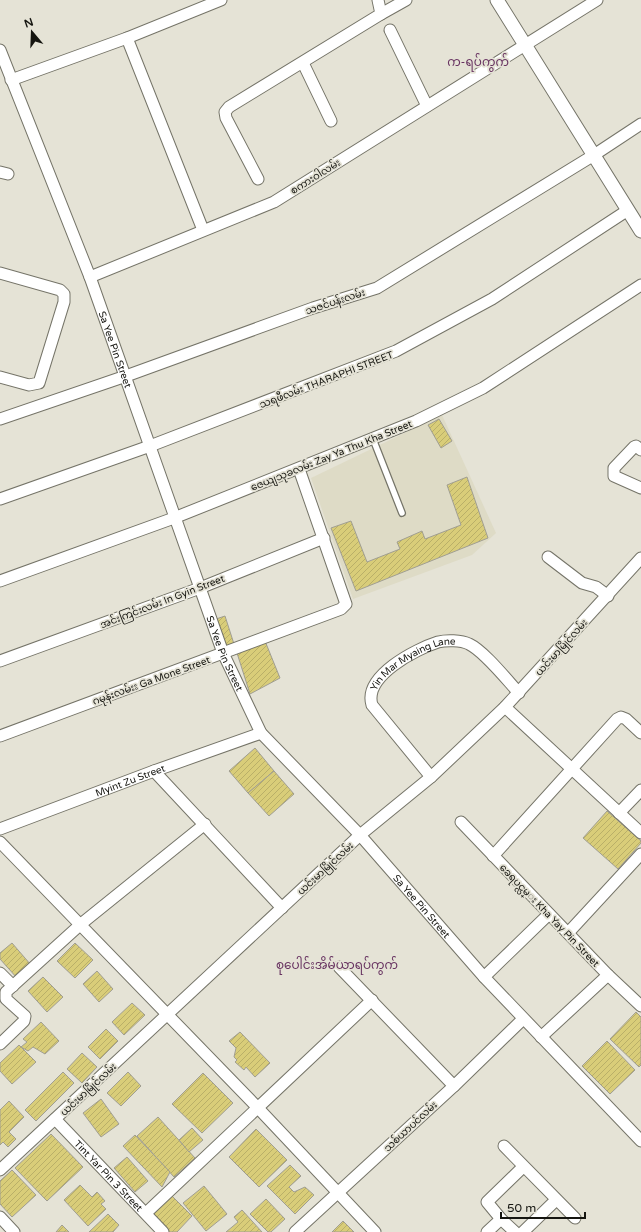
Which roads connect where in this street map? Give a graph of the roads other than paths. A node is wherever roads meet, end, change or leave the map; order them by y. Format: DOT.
graph roads {
  1 [pos="221,0"];
  2 [pos="378,0"];
  3 [pos="406,0"];
  4 [pos="497,0"];
  5 [pos="597,0"];
  6 [pos="381,14"];
  7 [pos="390,30"];
  8 [pos="126,38"];
  9 [pos="524,46"];
  10 [pos="0,50"];
  11 [pos="303,63"];
  12 [pos="11,80"];
  13 [pos="427,106"];
  14 [pos="331,121"];
  15 [pos="641,124"];
  16 [pos="594,155"];
  17 [pos="258,179"];
  18 [pos="628,210"];
  19 [pos="203,230"];
  20 [pos="641,231"];
  21 [pos="0,273"];
  22 [pos="90,277"];
  23 [pos="641,285"];
  24 [pos="126,376"];
  25 [pos="0,377"];
  26 [pos="0,419"];
  27 [pos="373,439"];
  28 [pos="150,446"];
  29 [pos="641,450"];
  30 [pos="299,469"];
  31 [pos="641,488"];
  32 [pos="0,500"];
  33 [pos="402,513"];
  34 [pos="174,518"];
  35 [pos="324,538"];
  36 [pos="548,557"];
  37 [pos="641,558"];
  38 [pos="0,581"];
  39 [pos="200,588"];
  40 [pos="608,596"];
  41 [pos="223,653"];
  42 [pos="0,661"];
  43 [pos="519,693"];
  44 [pos="505,707"];
  45 [pos="261,733"];
  46 [pos="641,733"];
  47 [pos="0,736"];
  48 [pos="572,770"];
  49 [pos="154,771"];
  50 [pos="431,777"];
  51 [pos="641,790"];
  52 [pos="619,813"];
  53 [pos="461,822"];
  54 [pos="205,824"];
  55 [pos="0,829"];
  56 [pos="641,833"];
  57 [pos="360,835"];
  58 [pos="0,842"];
  59 [pos="641,854"];
  60 [pos="493,856"];
  61 [pos="282,908"];
  62 [pos="549,914"];
  63 [pos="81,924"];
  64 [pos="568,932"];
  65 [pos="340,967"];
  66 [pos="0,973"];
  67 [pos="608,975"];
  68 [pos="484,977"];
  69 [pos="13,986"];
  70 [pos="372,1000"];
  71 [pos="641,1006"];
  72 [pos="167,1014"];
  73 [pos="523,1019"];
  74 [pos="541,1037"];
  75 [pos="0,1044"];
  76 [pos="454,1086"];
  77 [pos="258,1108"];
  78 [pos="55,1119"];
  79 [pos="640,1138"];
  80 [pos="504,1146"];
  81 [pos="523,1167"];
  82 [pos="0,1170"];
  83 [pos="338,1193"];
  84 [pos="556,1200"];
  85 [pos="146,1213"];
  86 [pos="0,1217"];
  87 [pos="575,1218"];
  88 [pos="501,1219"];
  89 [pos="14,1232"];
  90 [pos="163,1232"];
  91 [pos="295,1232"];
  92 [pos="375,1232"];
  93 [pos="487,1232"];
  94 [pos="515,1232"];
  95 [pos="523,1232"];
  1 -- 8 [label="street"];
  2 -- 6 [label="street"];
  3 -- 6 [label="street"];
  4 -- 9 [label="street"];
  5 -- 9 [label="street, စကားဝါလမ်း"];
  6 -- 11 [label="street"];
  7 -- 13 [label="street"];
  8 -- 12 [label="street"];
  8 -- 19 [label="street"];
  9 -- 13 [label="street, စကားဝါလမ်း"];
  9 -- 16 [label="street"];
  10 -- 12 [label="street, Sa Yee Pin Street"];
  11 -- 14 [label="street"];
  11 -- 17 [label="street"];
  12 -- 22 [label="street, Sa Yee Pin Street"];
  13 -- 19 [label="street, စကားဝါလမ်း"];
  15 -- 16 [label="street, သဇင်ပန်းလမ်း"];
  16 -- 18 [label="street"];
  16 -- 24 [label="street, သဇင်ပန်းလမ်း"];
  18 -- 20 [label="street"];
  18 -- 28 [label="street, သရဖီလမ်း THARAPHI STREET"];
  19 -- 22 [label="street, စကားဝါလမ်း"];
  21 -- 25 [label="street"];
  22 -- 24 [label="street, Sa Yee Pin Street"];
  23 -- 27 [label="street, ဇေယျသုခလမ်း Zay Ya Thu Kha Street"];
  24 -- 26 [label="street, သဇင်ပန်းလမ်း"];
  24 -- 28 [label="street, Sa Yee Pin Street"];
  27 -- 30 [label="street, ဇေယျသုခလမ်း Zay Ya Thu Kha Street"];
  27 -- 33 [label="lane"];
  28 -- 32 [label="street, သရဖီလမ်း THARAPHI STREET"];
  28 -- 34 [label="street, Sa Yee Pin Street"];
  29 -- 31 [label="street"];
  30 -- 34 [label="street, ဇေယျသုခလမ်း Zay Ya Thu Kha Street"];
  30 -- 35 [label="street"];
  34 -- 38 [label="street, ဇေယျသုခလမ်း Zay Ya Thu Kha Street"];
  34 -- 39 [label="street, Sa Yee Pin Street"];
  35 -- 39 [label="street, အင်းကြင်းလမ်း In Gyin Street"];
  35 -- 41 [label="street, ဂမုန်းလမ်းး Ga Mone Street"];
  36 -- 40 [label="street"];
  37 -- 40 [label="street, ယင်းမာမြိုင်လမ်း"];
  39 -- 41 [label="street, Sa Yee Pin Street"];
  39 -- 42 [label="street, အင်းကြင်းလမ်း In Gyin Street"];
  40 -- 43 [label="street, ယင်းမာမြိုင်လမ်း"];
  41 -- 45 [label="street, Sa Yee Pin Street"];
  41 -- 47 [label="street, ဂမုန်းလမ်းး Ga Mone Street"];
  43 -- 44 [label="street, ယင်းမာမြိုင်လမ်း"];
  43 -- 50 [label="street, Yin Mar Myaing Lane"];
  44 -- 48 [label="street"];
  44 -- 50 [label="street, ယင်းမာမြိုင်လမ်း"];
  45 -- 49 [label="street, Myint Zu Street"];
  45 -- 57 [label="street, Sa Yee Pin Street"];
  46 -- 48 [label="street"];
  48 -- 52 [label="street"];
  48 -- 60 [label="street"];
  49 -- 54 [label="street"];
  49 -- 55 [label="street, Myint Zu Street"];
  50 -- 57 [label="street, ယင်းမာမြိုင်လမ်း"];
  51 -- 52 [label="street"];
  52 -- 56 [label="street"];
  53 -- 60 [label="street, ခေရပင္လမ္း Kha Yay Pin Street"];
  54 -- 61 [label="street"];
  54 -- 63 [label="street"];
  57 -- 61 [label="street, ယင်းမာမြိုင်လမ်း"];
  57 -- 68 [label="street, Sa Yee Pin Street"];
  58 -- 63 [label="street"];
  59 -- 64 [label="street"];
  60 -- 62 [label="street, ခေရပင္လမ္း Kha Yay Pin Street"];
  61 -- 72 [label="street, ယင်းမာမြိုင်လမ်း"];
  62 -- 64 [label="street, ခေရပင္လမ္း Kha Yay Pin Street"];
  62 -- 68 [label="street"];
  63 -- 69 [label="street"];
  63 -- 72 [label="street"];
  64 -- 67 [label="street, ခေရပင္လမ္း Kha Yay Pin Street"];
  65 -- 70 [label="street"];
  66 -- 69 [label="street"];
  67 -- 71 [label="street, ခေရပင္လမ္း Kha Yay Pin Street"];
  67 -- 74 [label="street"];
  68 -- 73 [label="street, Sa Yee Pin Street"];
  69 -- 75 [label="street"];
  70 -- 76 [label="street"];
  70 -- 77 [label="street"];
  72 -- 77 [label="street"];
  72 -- 78 [label="street, ယင်းမာမြိုင်လမ်း"];
  73 -- 74 [label="street, Sa Yee Pin Street"];
  73 -- 76 [label="street, သစ်ယာပင်လမ်း"];
  74 -- 79 [label="street, Sa Yee Pin Street"];
  76 -- 83 [label="street, သစ်ယာပင်လမ်း"];
  77 -- 83 [label="street"];
  77 -- 85 [label="street"];
  78 -- 82 [label="street, ယင်းမာမြိုင်လမ်း"];
  78 -- 85 [label="street, Tint Yar Pin 3 Street"];
  80 -- 81 [label="street"];
  81 -- 84 [label="street"];
  81 -- 88 [label="street"];
  83 -- 91 [label="street, သစ်ယာပင်လမ်း"];
  83 -- 92 [label="street"];
  84 -- 87 [label="street"];
  84 -- 95 [label="street"];
  85 -- 90 [label="street, Tint Yar Pin 3 Street"];
  86 -- 89 [label="street"];
  88 -- 93 [label="street"];
  88 -- 94 [label="street"];
}
